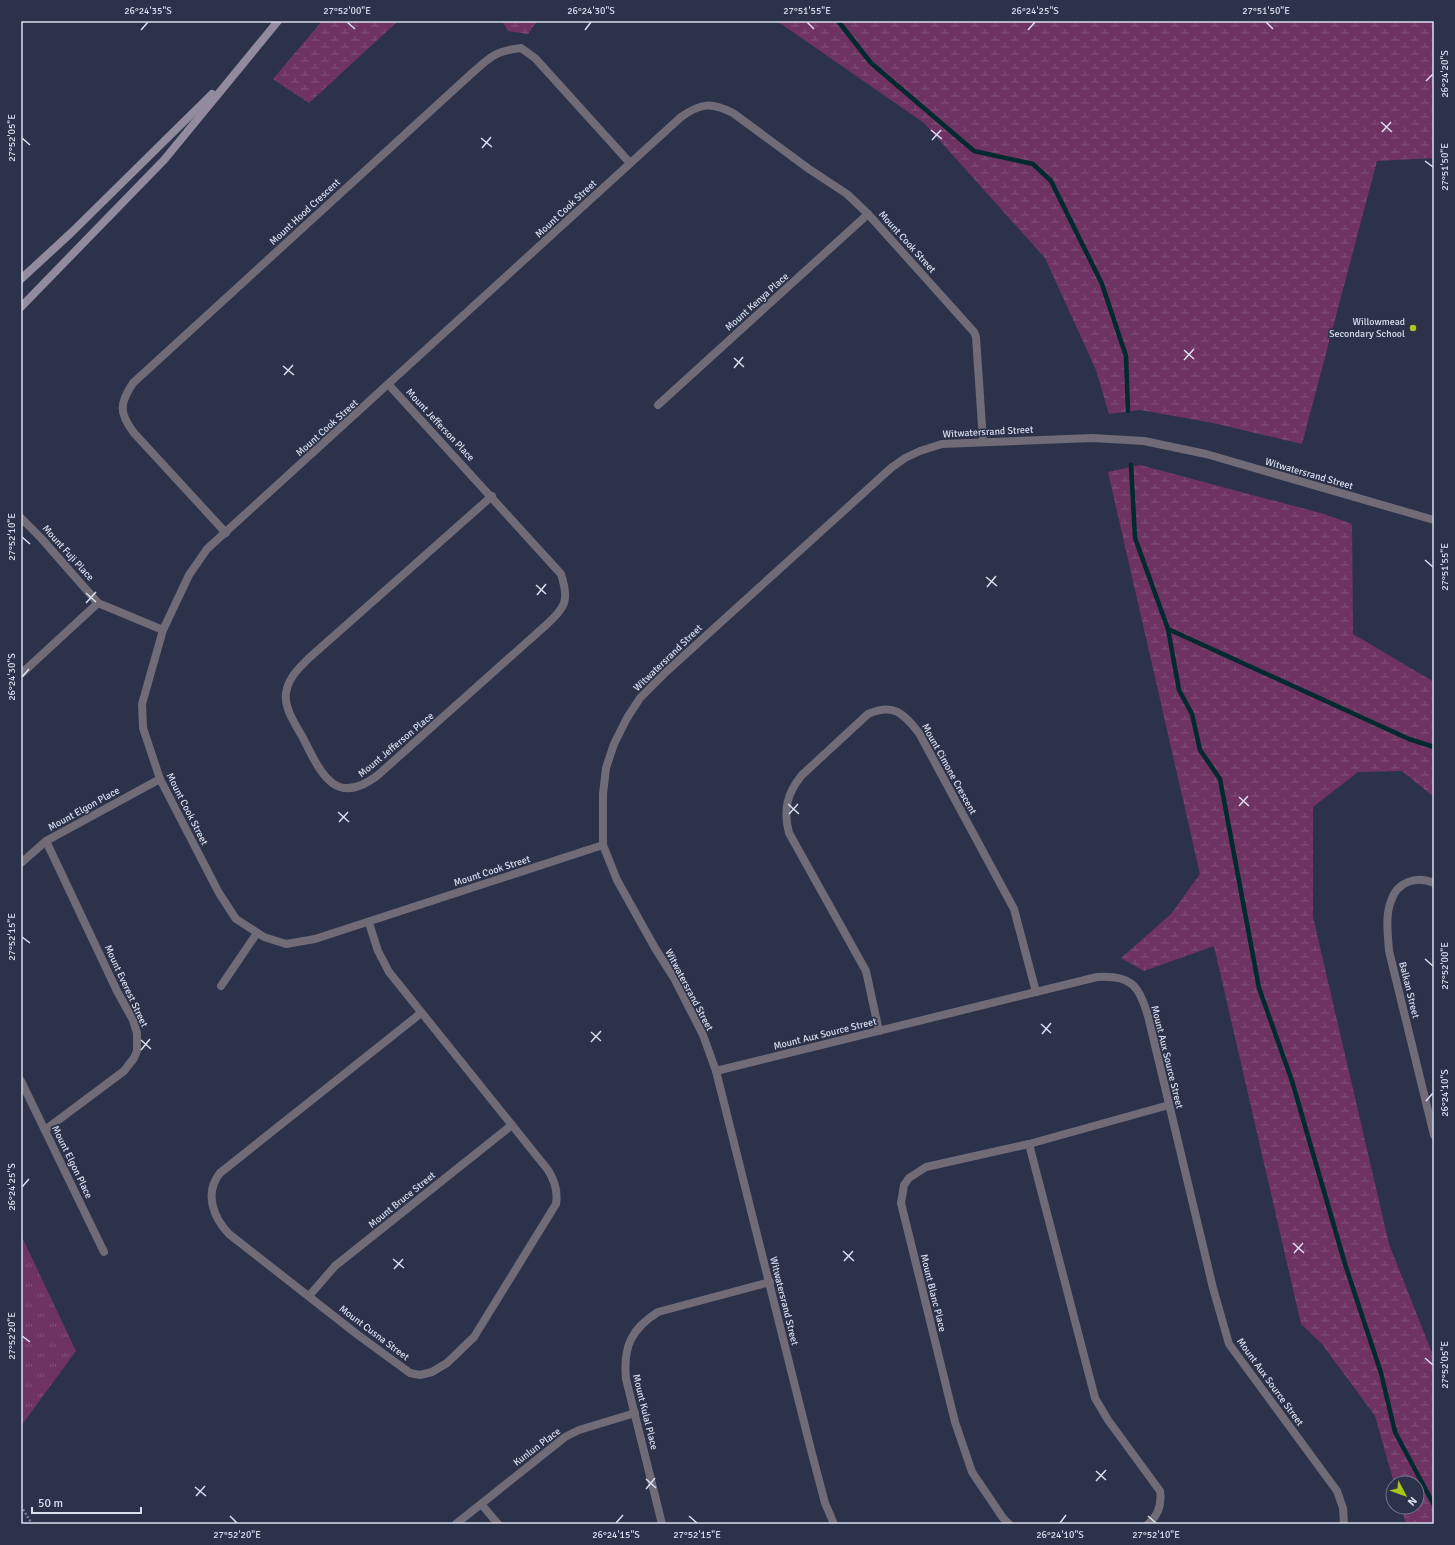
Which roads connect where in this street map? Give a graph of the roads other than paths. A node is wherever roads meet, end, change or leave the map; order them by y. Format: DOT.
graph roads {
  1 [pos="278,21"];
  2 [pos="241,65"];
  3 [pos="630,163"];
  4 [pos="868,214"];
  5 [pos="21,279"];
  6 [pos="21,307"];
  7 [pos="389,385"];
  8 [pos="658,405"];
  9 [pos="983,441"];
  10 [pos="492,496"];
  11 [pos="21,518"];
  12 [pos="1434,520"];
  13 [pos="226,533"];
  14 [pos="98,603"];
  15 [pos="163,630"];
  16 [pos="21,674"];
  17 [pos="160,779"];
  18 [pos="46,841"];
  19 [pos="603,845"];
  20 [pos="21,862"];
  21 [pos="1434,883"];
  22 [pos="369,923"];
  23 [pos="257,933"];
  24 [pos="221,986"];
  25 [pos="1036,992"];
  26 [pos="421,1013"];
  27 [pos="878,1031"];
  28 [pos="716,1071"];
  29 [pos="21,1081"];
  30 [pos="1169,1105"];
  31 [pos="512,1125"];
  32 [pos="45,1130"];
  33 [pos="1434,1135"];
  34 [pos="1029,1144"];
  35 [pos="104,1252"];
  36 [pos="770,1282"];
  37 [pos="309,1296"];
  38 [pos="635,1413"];
  39 [pos="482,1504"];
  40 [pos="456,1524"];
  41 [pos="498,1524"];
  42 [pos="662,1524"];
  43 [pos="834,1524"];
  44 [pos="1009,1524"];
  45 [pos="1148,1524"];
  46 [pos="1344,1524"];
  1 -- 2 [label="main road"];
  2 -- 5 [label="main road"];
  2 -- 6 [label="main road"];
  3 -- 4 [label="street, Mount Cook Street"];
  3 -- 7 [label="street, Mount Cook Street"];
  3 -- 13 [label="street, Mount Hood Crescent"];
  4 -- 8 [label="street, Mount Kenya Place"];
  4 -- 9 [label="street, Mount Cook Street"];
  7 -- 10 [label="street, Mount Jefferson Place"];
  7 -- 13 [label="street, Mount Cook Street"];
  9 -- 12 [label="street, Witwatersrand Street"];
  9 -- 19 [label="street, Witwatersrand Street"];
  10 -- 10 [label="street, Mount Jefferson Place"];
  11 -- 14 [label="street, Mount Fuji Place"];
  13 -- 15 [label="street, Mount Cook Street"];
  14 -- 15 [label="street, Mount Fuji Place"];
  14 -- 16 [label="street"];
  15 -- 17 [label="street, Mount Cook Street"];
  17 -- 18 [label="street, Mount Elgon Place"];
  17 -- 23 [label="street, Mount Cook Street"];
  18 -- 20 [label="street, Mount Elgon Place"];
  18 -- 32 [label="street, Mount Everest Street"];
  19 -- 22 [label="street, Mount Cook Street"];
  19 -- 28 [label="street, Witwatersrand Street"];
  21 -- 33 [label="street, Balkan Street"];
  22 -- 23 [label="street, Mount Cook Street"];
  22 -- 26 [label="street, Mount Cusna Street"];
  23 -- 24 [label="street"];
  25 -- 27 [label="street, Mount Aux Source Street"];
  25 -- 27 [label="street, Mount Cimone Crescent"];
  25 -- 30 [label="street, Mount Aux Source Street"];
  26 -- 31 [label="street, Mount Cusna Street"];
  26 -- 37 [label="street, Mount Cusna Street"];
  27 -- 28 [label="street, Mount Aux Source Street"];
  28 -- 36 [label="street, Witwatersrand Street"];
  29 -- 32 [label="street, Mount Elgon Place"];
  30 -- 34 [label="street, Mount Blanc Place"];
  30 -- 46 [label="street, Mount Aux Source Street"];
  31 -- 37 [label="street, Mount Bruce Street"];
  31 -- 37 [label="street, Mount Cusna Street"];
  32 -- 35 [label="street, Mount Elgon Place"];
  34 -- 44 [label="street, Mount Blanc Place"];
  34 -- 45 [label="street"];
  36 -- 38 [label="street, Mount Kulal Place"];
  36 -- 43 [label="street, Witwatersrand Street"];
  38 -- 39 [label="street, Kunlun Place"];
  38 -- 42 [label="street, Mount Kulal Place"];
  39 -- 40 [label="street, Kunlun Place"];
  39 -- 41 [label="street"];
}
